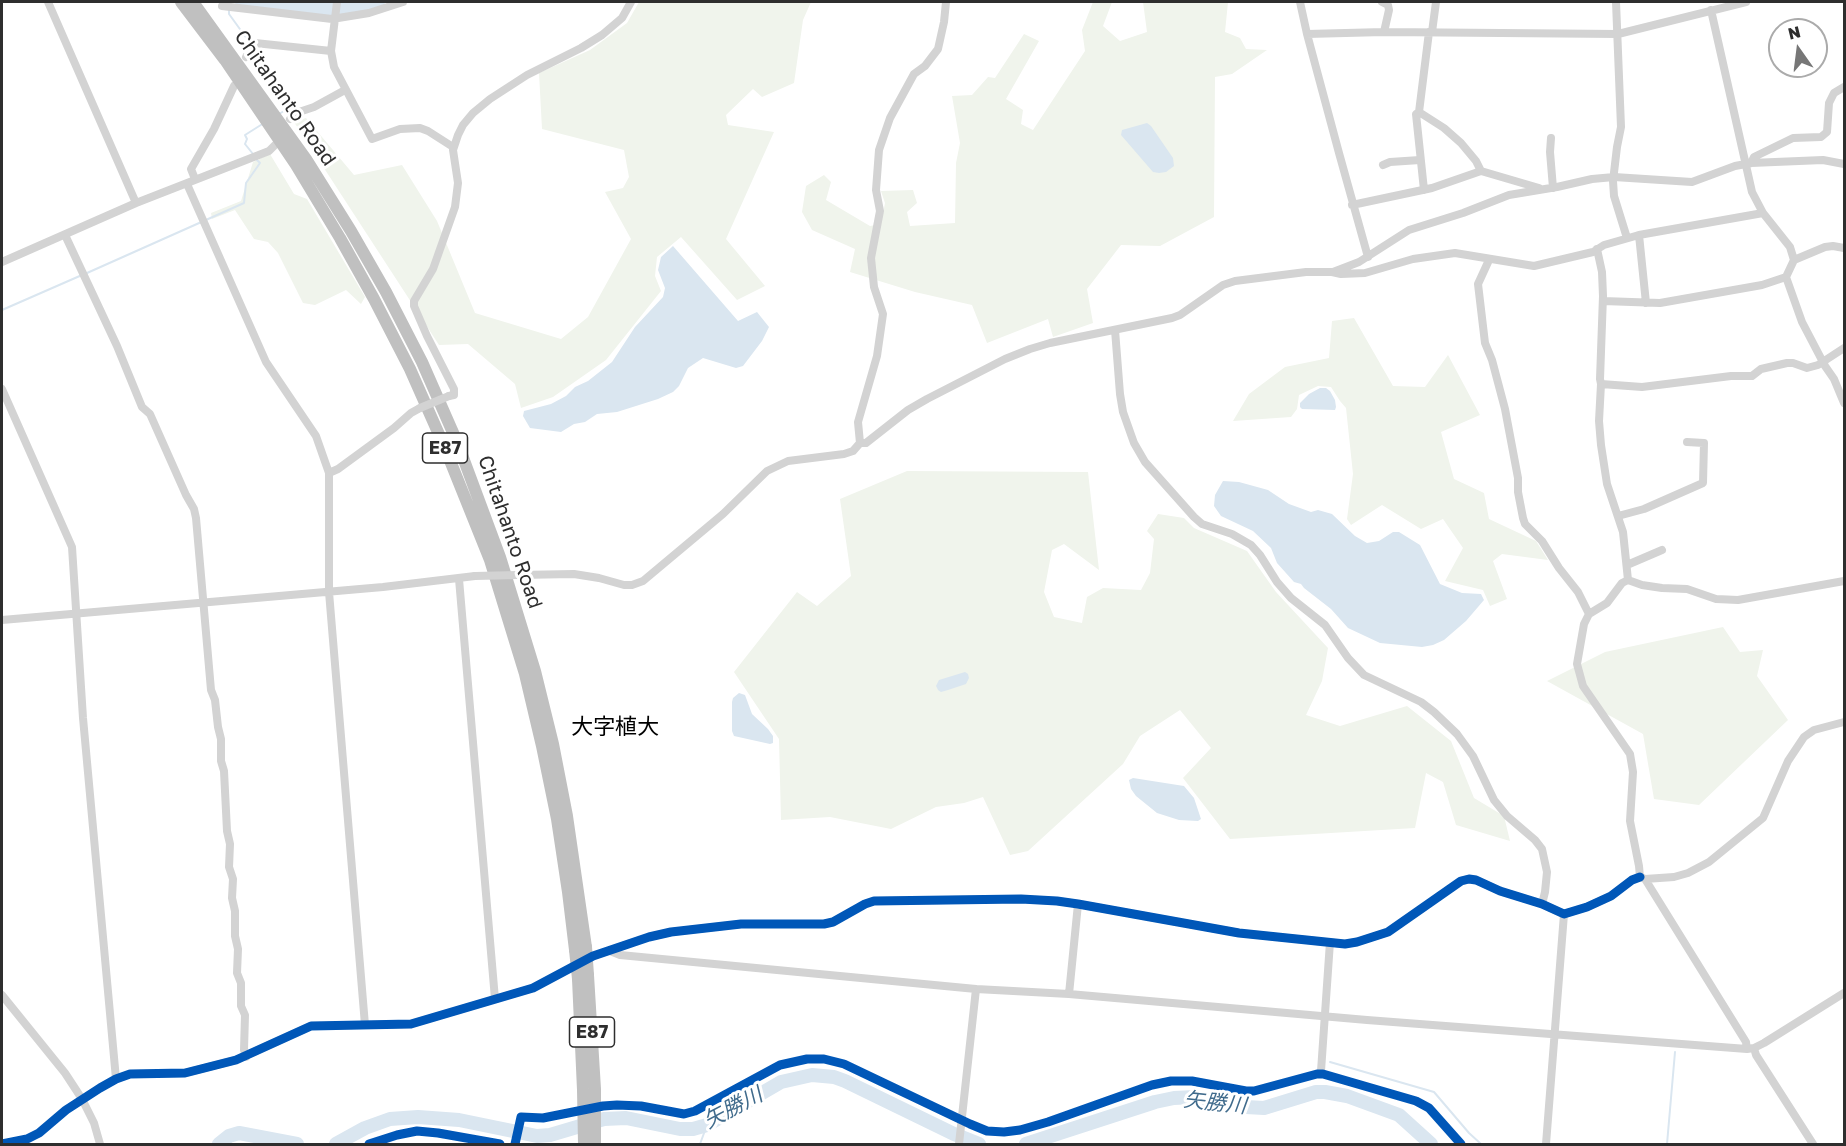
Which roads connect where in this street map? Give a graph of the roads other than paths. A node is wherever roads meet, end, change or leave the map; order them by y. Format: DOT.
graph roads {
  1 [pos="48,2"];
  2 [pos="181,2"];
  3 [pos="193,2"];
  4 [pos="337,2"];
  5 [pos="403,2"];
  6 [pos="631,2"];
  7 [pos="946,2"];
  8 [pos="1300,2"];
  9 [pos="1382,2"];
  10 [pos="1436,2"];
  11 [pos="1616,2"];
  12 [pos="1746,2"];
  13 [pos="222,6"];
  14 [pos="1711,10"];
  15 [pos="336,18"];
  16 [pos="1384,32"];
  17 [pos="1430,32"];
  18 [pos="1307,34"];
  19 [pos="1618,34"];
  20 [pos="331,51"];
  21 [pos="246,57"];
  22 [pos="234,86"];
  23 [pos="1845,87"];
  24 [pos="345,90"];
  25 [pos="1419,112"];
  26 [pos="290,119"];
  27 [pos="1551,138"];
  28 [pos="275,145"];
  29 [pos="453,147"];
  30 [pos="1420,160"];
  31 [pos="1748,164"];
  32 [pos="1845,164"];
  33 [pos="1383,165"];
  34 [pos="1481,171"];
  35 [pos="1614,177"];
  36 [pos="191,181"];
  37 [pos="1549,188"];
  38 [pos="1424,190"];
  39 [pos="136,203"];
  40 [pos="1352,205"];
  41 [pos="1763,213"];
  42 [pos="65,234"];
  43 [pos="1639,235"];
  44 [pos="1627,238"];
  45 [pos="1845,248"];
  46 [pos="1597,249"];
  47 [pos="1368,257"];
  48 [pos="1489,260"];
  49 [pos="1794,260"];
  50 [pos="2,262"];
  51 [pos="1332,272"];
  52 [pos="1786,277"];
  53 [pos="1603,301"];
  54 [pos="1646,303"];
  55 [pos="1115,330"];
  56 [pos="1845,348"];
  57 [pos="1823,362"];
  58 [pos="1602,384"];
  59 [pos="2,389"];
  60 [pos="1845,403"];
  61 [pos="1687,441"];
  62 [pos="860,443"];
  63 [pos="329,473"];
  64 [pos="1618,516"];
  65 [pos="1662,550"];
  66 [pos="1627,566"];
  67 [pos="459,579"];
  68 [pos="1628,580"];
  69 [pos="1845,581"];
  70 [pos="329,592"];
  71 [pos="202,603"];
  72 [pos="76,613"];
  73 [pos="1589,614"];
  74 [pos="2,620"];
  75 [pos="1845,722"];
  76 [pos="1642,878"];
  77 [pos="1078,904"];
  78 [pos="1542,904"];
  79 [pos="1564,914"];
  80 [pos="1330,942"];
  81 [pos="580,949"];
  82 [pos="610,951"];
  83 [pos="976,988"];
  84 [pos="1845,993"];
  85 [pos="2,994"];
  86 [pos="1070,994"];
  87 [pos="495,999"];
  88 [pos="1325,1016"];
  89 [pos="365,1025"];
  90 [pos="1554,1035"];
  91 [pos="1750,1049"];
  92 [pos="246,1057"];
  93 [pos="1321,1071"];
  94 [pos="116,1079"];
  95 [pos="589,1089"];
  96 [pos="82,1100"];
  97 [pos="2,1144"];
  98 [pos="100,1144"];
  99 [pos="584,1144"];
  100 [pos="595,1144"];
  101 [pos="959,1144"];
  102 [pos="1546,1144"];
  103 [pos="1813,1144"];
  1 -- 39 [label="street"];
  2 -- 81 [label="highway, Chitahanto Road / E87"];
  3 -- 81 [label="highway, Chitahanto Road / E87"];
  4 -- 15 [label="street"];
  5 -- 15 [label="street"];
  6 -- 29 [label="street"];
  7 -- 62 [label="street"];
  8 -- 18 [label="street"];
  9 -- 16 [label="street"];
  10 -- 17 [label="street"];
  11 -- 19 [label="street"];
  12 -- 14 [label="street"];
  13 -- 15 [label="street"];
  14 -- 19 [label="street"];
  14 -- 31 [label="street"];
  15 -- 20 [label="street"];
  16 -- 17 [label="street"];
  16 -- 18 [label="street"];
  17 -- 19 [label="street"];
  17 -- 25 [label="street"];
  18 -- 40 [label="street"];
  19 -- 35 [label="street"];
  20 -- 21 [label="street"];
  20 -- 24 [label="street"];
  22 -- 36 [label="street"];
  23 -- 31 [label="street"];
  24 -- 26 [label="street"];
  24 -- 29 [label="street"];
  25 -- 30 [label="street"];
  25 -- 34 [label="street"];
  27 -- 37 [label="street"];
  28 -- 36 [label="street"];
  29 -- 63 [label="street, bridge"];
  30 -- 33 [label="street"];
  30 -- 38 [label="street"];
  31 -- 32 [label="street"];
  31 -- 35 [label="street"];
  31 -- 41 [label="street"];
  34 -- 37 [label="street"];
  34 -- 38 [label="street"];
  35 -- 37 [label="street"];
  35 -- 44 [label="street"];
  36 -- 39 [label="street"];
  36 -- 63 [label="street"];
  37 -- 47 [label="street"];
  38 -- 40 [label="street"];
  39 -- 42 [label="street"];
  40 -- 47 [label="street"];
  41 -- 43 [label="street"];
  41 -- 49 [label="street"];
  42 -- 50 [label="street"];
  42 -- 71 [label="street"];
  43 -- 44 [label="street"];
  43 -- 54 [label="street"];
  44 -- 46 [label="street"];
  45 -- 49 [label="street"];
  46 -- 48 [label="street"];
  46 -- 53 [label="street"];
  47 -- 51 [label="street"];
  48 -- 51 [label="street"];
  48 -- 73 [label="street"];
  49 -- 52 [label="street"];
  51 -- 55 [label="street"];
  52 -- 54 [label="street"];
  52 -- 57 [label="street"];
  53 -- 54 [label="street"];
  53 -- 58 [label="street"];
  55 -- 62 [label="street"];
  55 -- 78 [label="street"];
  56 -- 57 [label="street"];
  57 -- 58 [label="street"];
  57 -- 60 [label="street"];
  58 -- 64 [label="street"];
  59 -- 72 [label="street"];
  61 -- 64 [label="street"];
  62 -- 67 [label="street, bridge"];
  63 -- 70 [label="street"];
  64 -- 66 [label="street"];
  65 -- 66 [label="street"];
  66 -- 68 [label="street"];
  67 -- 70 [label="street"];
  67 -- 87 [label="street"];
  68 -- 69 [label="street"];
  68 -- 73 [label="street"];
  70 -- 71 [label="street"];
  70 -- 89 [label="street"];
  71 -- 72 [label="street"];
  71 -- 92 [label="street"];
  72 -- 74 [label="street"];
  72 -- 94 [label="street"];
  73 -- 76 [label="street"];
  75 -- 76 [label="street"];
  76 -- 79 [label="street"];
  76 -- 91 [label="street"];
  77 -- 80 [label="street"];
  77 -- 82 [label="street"];
  77 -- 86 [label="street"];
  78 -- 79 [label="street"];
  78 -- 80 [label="street"];
  79 -- 90 [label="street"];
  80 -- 88 [label="street"];
  81 -- 95 [label="highway, Chitahanto Road / E87, bridge"];
  82 -- 83 [label="street"];
  82 -- 87 [label="street"];
  83 -- 86 [label="street"];
  83 -- 101 [label="street"];
  84 -- 91 [label="street"];
  85 -- 96 [label="street"];
  86 -- 88 [label="street"];
  87 -- 89 [label="street"];
  88 -- 90 [label="street"];
  88 -- 93 [label="street"];
  89 -- 92 [label="street"];
  90 -- 91 [label="street"];
  90 -- 102 [label="street"];
  91 -- 103 [label="street"];
  92 -- 94 [label="street"];
  94 -- 96 [label="street"];
  95 -- 99 [label="highway, Chitahanto Road / E87"];
  95 -- 100 [label="highway, Chitahanto Road / E87"];
  96 -- 97 [label="street"];
  96 -- 98 [label="street"];
}
